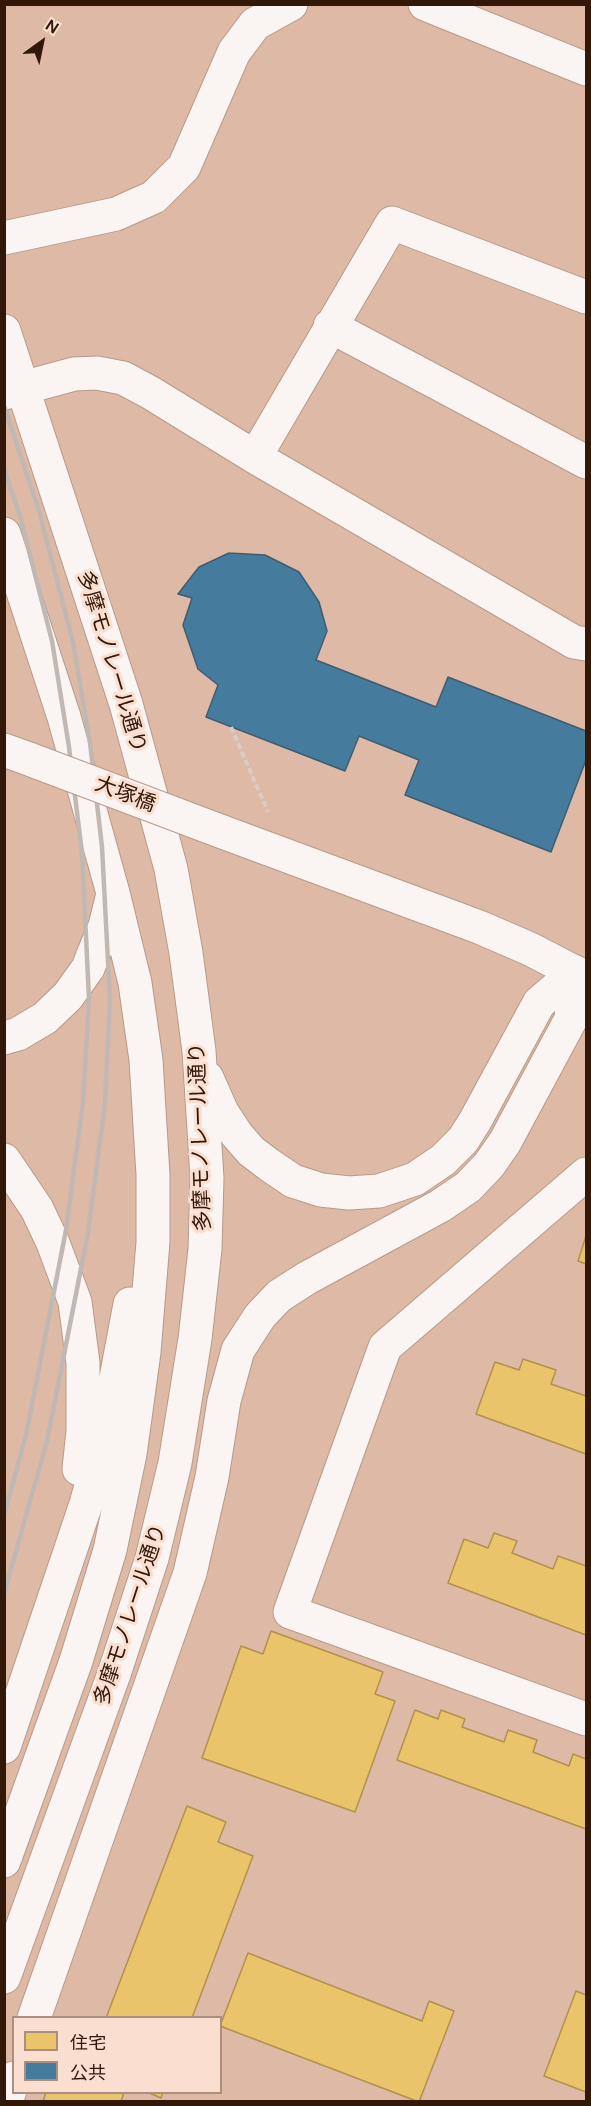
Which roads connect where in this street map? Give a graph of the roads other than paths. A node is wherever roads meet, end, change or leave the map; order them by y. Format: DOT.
graph roads {
  1 [pos="291,4"];
  2 [pos="425,4"];
  3 [pos="586,69"];
  4 [pos="4,238"];
  5 [pos="586,297"];
  6 [pos="330,326"];
  7 [pos="4,331"];
  8 [pos="14,390"];
  9 [pos="255,457"];
  10 [pos="586,462"];
  11 [pos="4,534"];
  12 [pos="582,634"];
  13 [pos="17,754"];
  14 [pos="113,893"];
  15 [pos="581,975"];
  16 [pos="4,1038"];
  17 [pos="198,1050"];
  18 [pos="4,1160"];
  19 [pos="586,1174"];
  20 [pos="153,1175"];
  21 [pos="73,1539"];
  22 [pos="152,1558"];
  23 [pos="140,1717"];
  24 [pos="586,1719"];
  25 [pos="4,1747"];
  26 [pos="4,1860"];
  27 [pos="4,1977"];
  28 [pos="35,2016"];
  29 [pos="12,2084"];
  30 [pos="6,2102"];
  1 -- 4 [label="main road"];
  2 -- 3 [label="main road"];
  5 -- 6 [label="main road"];
  6 -- 9 [label="main road"];
  6 -- 10 [label="main road"];
  7 -- 8 [label="main road, 多摩モノレール通り"];
  8 -- 9 [label="main road"];
  8 -- 17 [label="main road, 多摩モノレール通り"];
  9 -- 12 [label="main road"];
  11 -- 14 [label="main road, 多摩モノレール通り"];
  13 -- 15 [label="main road, 大塚橋, bridge"];
  14 -- 16 [label="main road"];
  14 -- 20 [label="main road, 多摩モノレール通り"];
  15 -- 17 [label="main road"];
  15 -- 23 [label="main road"];
  17 -- 22 [label="main road, 多摩モノレール通り"];
  18 -- 21 [label="main road"];
  19 -- 24 [label="main road"];
  20 -- 21 [label="main road"];
  20 -- 26 [label="main road, 多摩モノレール通り"];
  21 -- 25 [label="main road"];
  22 -- 23 [label="main road"];
  22 -- 27 [label="main road, 多摩モノレール通り"];
  23 -- 28 [label="main road"];
  29 -- 30 [label="main road"];
}
